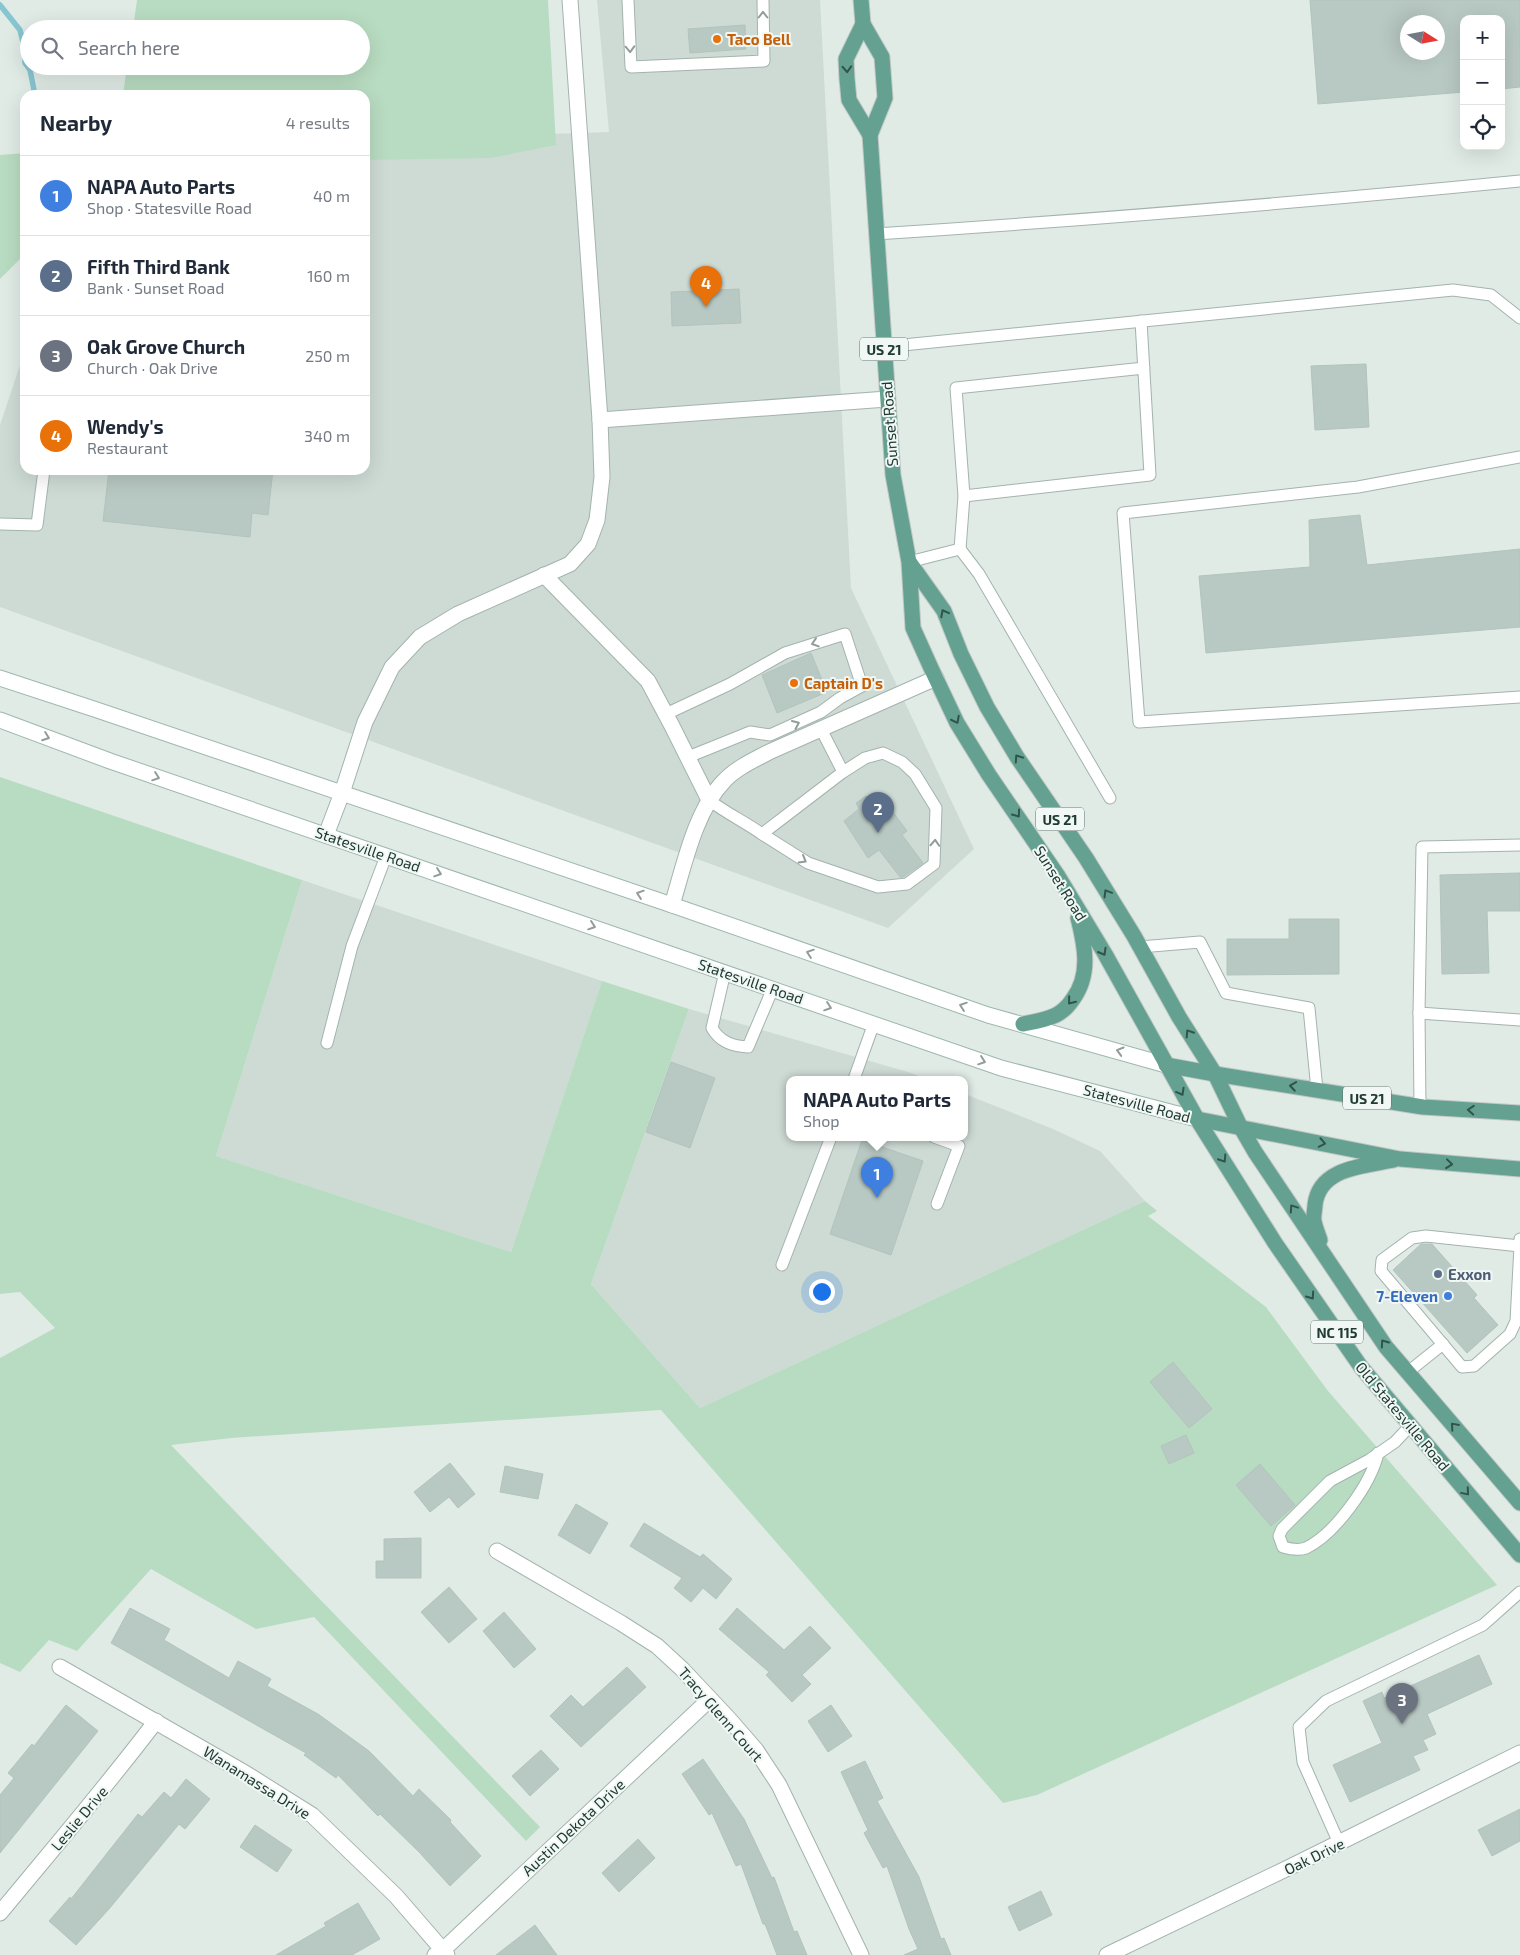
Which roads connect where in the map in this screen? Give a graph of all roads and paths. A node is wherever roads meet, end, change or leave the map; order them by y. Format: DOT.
graph roads {
  1 [pos="570,0"];
  2 [pos="628,0"];
  3 [pos="763,0"];
  4 [pos="861,0"];
  5 [pos="863,24"];
  6 [pos="870,135"];
  7 [pos="1520,181"];
  8 [pos="876,234"];
  9 [pos="1520,318"];
  10 [pos="1141,322"];
  11 [pos="883,347"];
  12 [pos="1144,368"];
  13 [pos="887,399"];
  14 [pos="600,420"];
  15 [pos="1520,457"];
  16 [pos="43,475"];
  17 [pos="964,496"];
  18 [pos="0,524"];
  19 [pos="960,549"];
  20 [pos="909,562"];
  21 [pos="544,575"];
  22 [pos="0,678"];
  23 [pos="936,678"];
  24 [pos="1520,696"];
  25 [pos="666,714"];
  26 [pos="0,720"];
  27 [pos="821,728"];
  28 [pos="688,757"];
  29 [pos="842,772"];
  30 [pos="342,793"];
  31 [pos="1110,798"];
  32 [pos="709,800"];
  33 [pos="762,834"];
  34 [pos="326,835"];
  35 [pos="1520,845"];
  36 [pos="386,856"];
  37 [pos="672,905"];
  38 [pos="1075,905"];
  39 [pos="1140,947"];
  40 [pos="725,972"];
  41 [pos="773,988"];
  42 [pos="1419,1013"];
  43 [pos="1520,1020"];
  44 [pos="874,1023"];
  45 [pos="1023,1024"];
  46 [pos="327,1044"];
  47 [pos="1166,1065"];
  48 [pos="1216,1074"];
  49 [pos="855,1076"];
  50 [pos="1317,1090"];
  51 [pos="1420,1106"];
  52 [pos="1520,1113"];
  53 [pos="1197,1119"];
  54 [pos="1240,1126"];
  55 [pos="829,1141"];
  56 [pos="945,1141"];
  57 [pos="1400,1159"];
  58 [pos="1520,1169"];
  59 [pos="938,1204"];
  60 [pos="1520,1239"];
  61 [pos="1520,1246"];
  62 [pos="1326,1258"];
  63 [pos="782,1265"];
  64 [pos="1443,1344"];
  65 [pos="1408,1372"];
  66 [pos="1410,1426"];
  67 [pos="1378,1453"];
  68 [pos="1520,1503"];
  69 [pos="497,1551"];
  70 [pos="1520,1555"];
  71 [pos="1520,1592"];
  72 [pos="60,1667"];
  73 [pos="710,1699"];
  74 [pos="156,1721"];
  75 [pos="1520,1754"];
  76 [pos="1339,1843"];
  77 [pos="0,1913"];
  78 [pos="442,1953"];
  79 [pos="861,1955"];
  80 [pos="1107,1955"];
  1 -- 14 [label="street"];
  2 -- 3 [label="lane, one-way"];
  4 -- 5 [label="main road, Sunset Road / US 21"];
  5 -- 6 [label="main road, Sunset Road / US 21"];
  5 -- 6 [label="main road, Sunset Road / US 21, one-way"];
  6 -- 8 [label="main road, Sunset Road / US 21"];
  7 -- 8 [label="lane"];
  8 -- 11 [label="main road, Sunset Road / US 21"];
  9 -- 10 [label="lane"];
  10 -- 11 [label="lane"];
  10 -- 12 [label="lane"];
  11 -- 13 [label="main road, Sunset Road / US 21"];
  12 -- 17 [label="lane"];
  12 -- 17 [label="lane"];
  13 -- 14 [label="street"];
  13 -- 20 [label="main road, Sunset Road / US 21"];
  14 -- 21 [label="street"];
  15 -- 24 [label="lane"];
  16 -- 18 [label="lane"];
  17 -- 19 [label="lane"];
  19 -- 20 [label="lane"];
  19 -- 31 [label="lane"];
  20 -- 23 [label="main road, Sunset Road / US 21"];
  39 -- 20 [label="main road, Sunset Road / US 21, one-way"];
  21 -- 25 [label="street"];
  21 -- 30 [label="street"];
  22 -- 30 [label="street"];
  23 -- 27 [label="street"];
  23 -- 38 [label="main road, Sunset Road / US 21, one-way"];
  25 -- 28 [label="street"];
  28 -- 25 [label="lane, one-way"];
  26 -- 34 [label="street, Statesville Road, one-way"];
  27 -- 29 [label="lane"];
  27 -- 32 [label="street"];
  28 -- 32 [label="street"];
  29 -- 33 [label="lane"];
  33 -- 29 [label="lane, one-way"];
  30 -- 34 [label="street"];
  37 -- 30 [label="street, one-way"];
  32 -- 33 [label="lane"];
  32 -- 37 [label="street"];
  34 -- 36 [label="street, Statesville Road"];
  35 -- 42 [label="lane"];
  36 -- 40 [label="street, Statesville Road, one-way"];
  36 -- 46 [label="lane"];
  45 -- 37 [label="street, one-way"];
  38 -- 45 [label="main road, one-way"];
  38 -- 47 [label="main road, Sunset Road / US 21, one-way"];
  48 -- 39 [label="main road, Sunset Road / US 21, one-way"];
  39 -- 50 [label="lane"];
  40 -- 41 [label="street, Statesville Road"];
  40 -- 41 [label="lane"];
  41 -- 44 [label="street, Statesville Road, one-way"];
  42 -- 43 [label="lane"];
  42 -- 51 [label="lane"];
  44 -- 49 [label="lane"];
  44 -- 53 [label="street, Statesville Road, one-way"];
  47 -- 45 [label="street, one-way"];
  47 -- 48 [label="main road"];
  47 -- 53 [label="main road, Sunset Road / US 21, one-way"];
  50 -- 48 [label="main road, US 21, one-way"];
  48 -- 54 [label="main road, NC 115"];
  50 -- 51 [label="main road, US 21"];
  52 -- 51 [label="main road, US 21, one-way"];
  53 -- 54 [label="main road, Statesville Road"];
  53 -- 66 [label="main road, Old Statesville Road / NC 115, one-way"];
  54 -- 57 [label="main road, Statesville Road, one-way"];
  62 -- 54 [label="main road, NC 115, one-way"];
  55 -- 63 [label="lane"];
  56 -- 59 [label="lane"];
  57 -- 58 [label="main road, Statesville Road, one-way"];
  57 -- 62 [label="main road"];
  60 -- 61 [label="lane"];
  61 -- 64 [label="lane"];
  61 -- 64 [label="lane"];
  65 -- 62 [label="main road, NC 115, one-way"];
  64 -- 65 [label="lane"];
  68 -- 65 [label="main road, NC 115, one-way"];
  66 -- 67 [label="lane"];
  66 -- 70 [label="main road, Old Statesville Road / NC 115, one-way"];
  67 -- 67 [label="lane"];
  69 -- 73 [label="street, Tracy Glenn Court"];
  71 -- 76 [label="lane"];
  72 -- 74 [label="street, Wanamassa Drive"];
  73 -- 78 [label="street, Austin Dekota Drive"];
  73 -- 79 [label="street, Tracy Glenn Court"];
  74 -- 77 [label="street, Leslie Drive"];
  74 -- 78 [label="street, Wanamassa Drive"];
  75 -- 76 [label="street, Oak Drive"];
  76 -- 80 [label="street, Oak Drive"];
}
